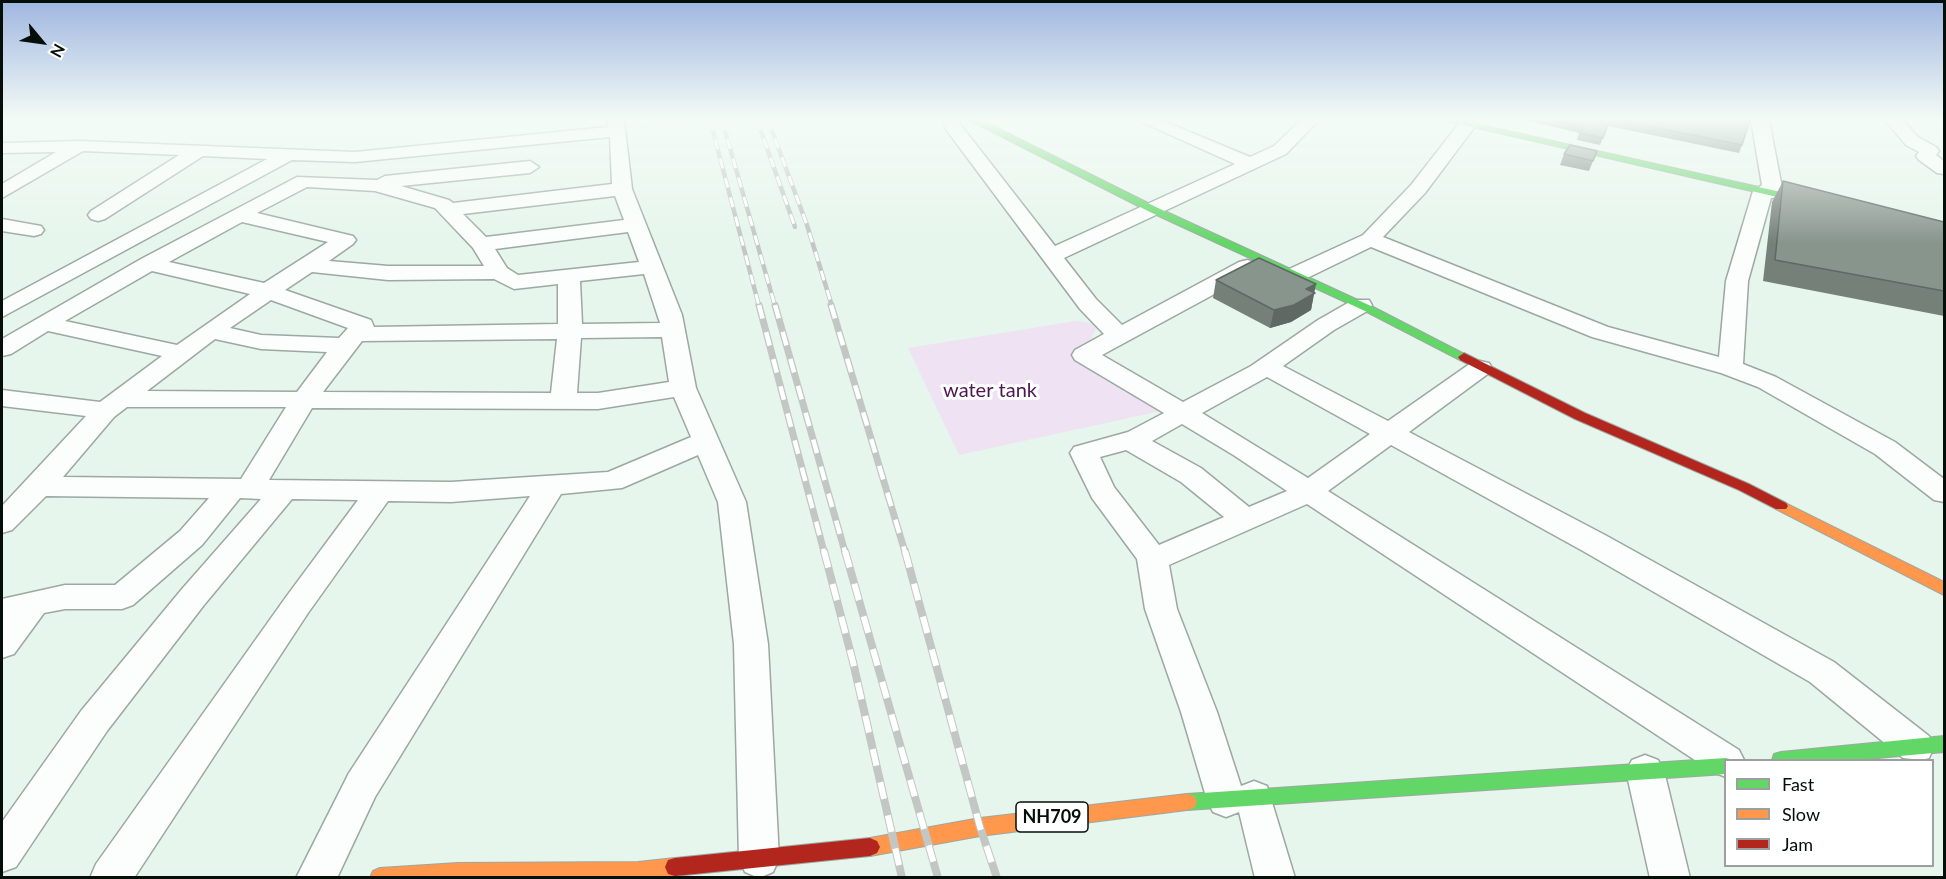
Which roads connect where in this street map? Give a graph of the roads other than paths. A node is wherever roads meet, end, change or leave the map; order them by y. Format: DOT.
graph roads {
  1 [pos="55,161"];
  2 [pos="183,161"];
  3 [pos="278,161"];
  4 [pos="622,161"];
  5 [pos="980,161"];
  6 [pos="1055,161"];
  7 [pos="1244,161"];
  8 [pos="1257,161"];
  9 [pos="1439,161"];
  10 [pos="1629,161"];
  11 [pos="1765,161"];
  12 [pos="1251,164"];
  13 [pos="530,167"];
  14 [pos="376,185"];
  15 [pos="622,189"];
  16 [pos="2,192"];
  17 [pos="1768,192"];
  18 [pos="1840,209"];
  19 [pos="448,210"];
  20 [pos="1154,210"];
  21 [pos="98,215"];
  22 [pos="239,215"];
  23 [pos="2,225"];
  24 [pos="637,225"];
  25 [pos="34,230"];
  26 [pos="1370,238"];
  27 [pos="481,244"];
  28 [pos="1052,255"];
  29 [pos="1261,260"];
  30 [pos="149,264"];
  31 [pos="308,265"];
  32 [pos="652,267"];
  33 [pos="499,272"];
  34 [pos="1296,275"];
  35 [pos="569,277"];
  36 [pos="268,291"];
  37 [pos="1361,305"];
  38 [pos="2,310"];
  39 [pos="44,323"];
  40 [pos="672,330"];
  41 [pos="211,331"];
  42 [pos="570,331"];
  43 [pos="1119,336"];
  44 [pos="350,340"];
  45 [pos="2,349"];
  46 [pos="181,352"];
  47 [pos="1266,367"];
  48 [pos="1480,368"];
  49 [pos="1730,368"];
  50 [pos="683,388"];
  51 [pos="2,398"];
  52 [pos="303,401"];
  53 [pos="563,401"];
  54 [pos="113,405"];
  55 [pos="1182,413"];
  56 [pos="1388,434"];
  57 [pos="1129,440"];
  58 [pos="706,441"];
  59 [pos="552,485"];
  60 [pos="39,486"];
  61 [pos="242,487"];
  62 [pos="285,488"];
  63 [pos="381,490"];
  64 [pos="1308,491"];
  65 [pos="1944,493"];
  66 [pos="1245,519"];
  67 [pos="2,523"];
  68 [pos="1153,560"];
  69 [pos="1944,589"];
  70 [pos="34,603"];
  71 [pos="2,611"];
  72 [pos="2,645"];
  73 [pos="1930,746"];
  74 [pos="1792,759"];
  75 [pos="1724,760"];
  76 [pos="1724,766"];
  77 [pos="1645,771"];
  78 [pos="1240,799"];
  79 [pos="2,854"];
  80 [pos="737,866"];
  81 [pos="110,878"];
  82 [pos="316,878"];
  83 [pos="380,878"];
  84 [pos="1275,878"];
  85 [pos="1670,878"];
  1 -- 16 [label="street"];
  2 -- 21 [label="street"];
  3 -- 38 [label="street"];
  4 -- 15 [label="street"];
  5 -- 28 [label="street"];
  6 -- 20 [label="main road"];
  7 -- 12 [label="street"];
  8 -- 12 [label="street"];
  9 -- 26 [label="street"];
  10 -- 17 [label="main road"];
  11 -- 17 [label="street"];
  12 -- 20 [label="street"];
  13 -- 14 [label="street"];
  14 -- 19 [label="street"];
  14 -- 22 [label="street"];
  15 -- 19 [label="street"];
  15 -- 24 [label="street"];
  17 -- 18 [label="main road"];
  17 -- 49 [label="street"];
  19 -- 27 [label="street"];
  20 -- 28 [label="street"];
  20 -- 29 [label="main road"];
  22 -- 30 [label="street"];
  22 -- 31 [label="street"];
  23 -- 25 [label="street"];
  24 -- 27 [label="street"];
  24 -- 32 [label="street"];
  26 -- 34 [label="street"];
  26 -- 49 [label="street"];
  27 -- 33 [label="street"];
  28 -- 43 [label="street"];
  29 -- 34 [label="main road"];
  29 -- 43 [label="street"];
  30 -- 36 [label="street"];
  30 -- 39 [label="street"];
  31 -- 33 [label="street"];
  31 -- 36 [label="street"];
  32 -- 35 [label="street"];
  32 -- 40 [label="street"];
  33 -- 35 [label="street"];
  34 -- 37 [label="main road"];
  35 -- 42 [label="street"];
  36 -- 41 [label="street"];
  36 -- 44 [label="street"];
  37 -- 47 [label="street"];
  37 -- 48 [label="main road"];
  39 -- 45 [label="street"];
  39 -- 46 [label="street"];
  40 -- 42 [label="street"];
  40 -- 50 [label="street"];
  41 -- 44 [label="street"];
  41 -- 46 [label="street"];
  42 -- 44 [label="street"];
  42 -- 53 [label="street"];
  43 -- 55 [label="street"];
  44 -- 52 [label="street"];
  46 -- 54 [label="street"];
  47 -- 55 [label="street"];
  47 -- 56 [label="street"];
  48 -- 56 [label="street"];
  48 -- 69 [label="main road"];
  49 -- 65 [label="street"];
  50 -- 53 [label="street"];
  50 -- 58 [label="street"];
  51 -- 54 [label="street"];
  52 -- 53 [label="street"];
  52 -- 54 [label="street"];
  52 -- 61 [label="street"];
  54 -- 60 [label="street"];
  55 -- 57 [label="street"];
  55 -- 64 [label="street"];
  56 -- 64 [label="street"];
  56 -- 73 [label="street"];
  57 -- 66 [label="street"];
  57 -- 68 [label="street"];
  58 -- 59 [label="street"];
  58 -- 80 [label="street"];
  59 -- 63 [label="street"];
  59 -- 82 [label="street"];
  60 -- 61 [label="street"];
  60 -- 67 [label="street"];
  61 -- 62 [label="street"];
  61 -- 70 [label="street"];
  62 -- 63 [label="street"];
  62 -- 79 [label="street"];
  63 -- 81 [label="street"];
  64 -- 66 [label="street"];
  64 -- 75 [label="street"];
  66 -- 68 [label="street"];
  68 -- 78 [label="street"];
  70 -- 71 [label="street"];
  70 -- 72 [label="street"];
  73 -- 74 [label="main road"];
  76 -- 77 [label="main road, NH709"];
  77 -- 78 [label="main road, NH709"];
  77 -- 85 [label="street"];
  78 -- 80 [label="main road, NH709"];
  78 -- 84 [label="street"];
  80 -- 83 [label="main road, NH709"];
}
